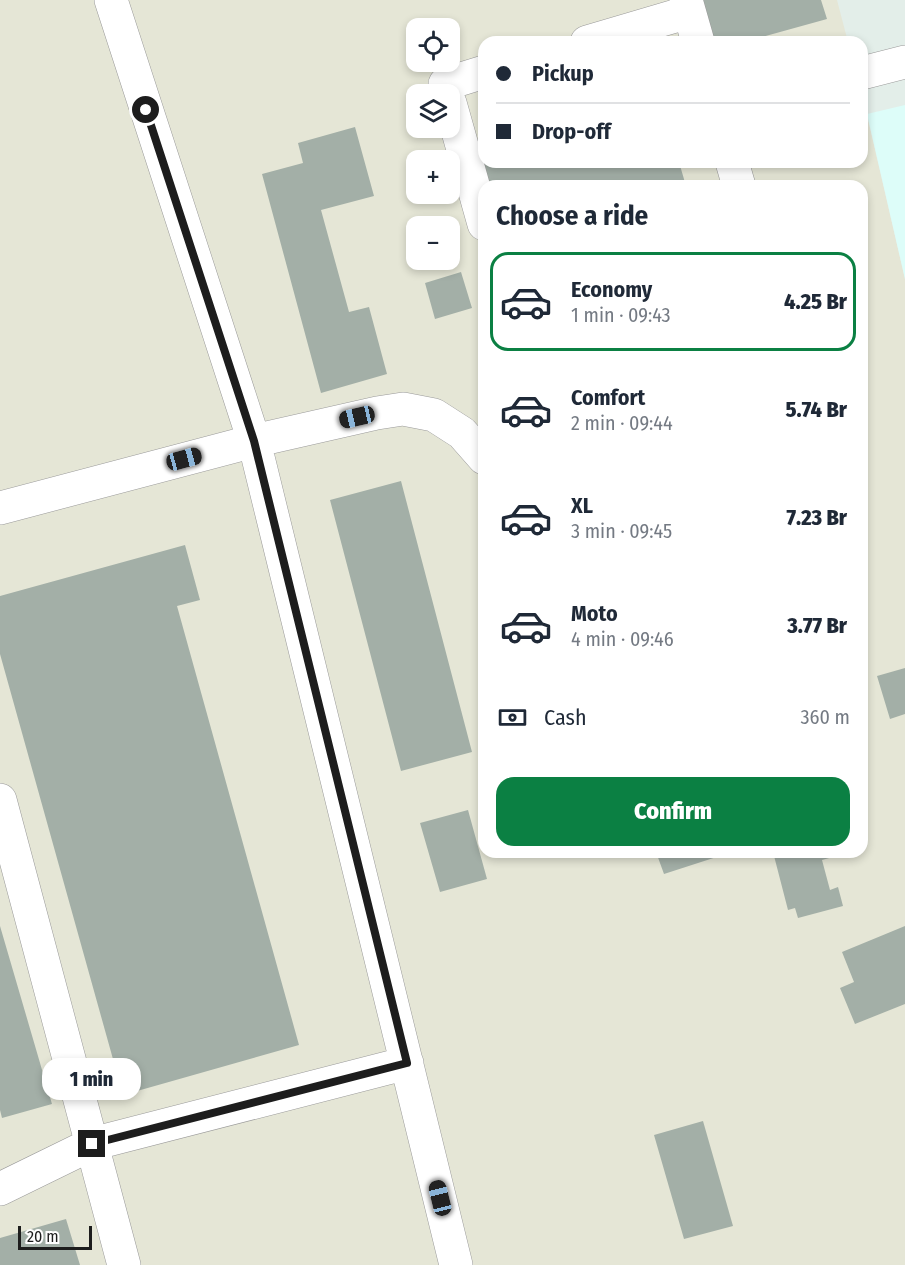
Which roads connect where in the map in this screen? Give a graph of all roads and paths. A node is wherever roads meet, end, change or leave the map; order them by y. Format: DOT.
graph roads {
  1 [pos="111,0"];
  2 [pos="691,18"];
  3 [pos="613,36"];
  4 [pos="905,62"];
  5 [pos="868,71"];
  6 [pos="478,74"];
  7 [pos="445,84"];
  8 [pos="460,138"];
  9 [pos="478,203"];
  10 [pos="254,441"];
  11 [pos="478,451"];
  12 [pos="0,508"];
  13 [pos="0,800"];
  14 [pos="407,1063"];
  15 [pos="92,1144"];
  16 [pos="0,1189"];
  17 [pos="124,1265"];
  18 [pos="456,1265"];
  1 -- 10 [label="lane"];
  2 -- 3 [label="lane"];
  4 -- 5 [label="lane"];
  6 -- 7 [label="lane"];
  8 -- 9 [label="lane"];
  10 -- 11 [label="lane"];
  10 -- 12 [label="lane"];
  10 -- 14 [label="lane"];
  13 -- 15 [label="lane"];
  14 -- 15 [label="lane"];
  14 -- 18 [label="lane"];
  15 -- 16 [label="lane"];
  15 -- 17 [label="lane"];
}
